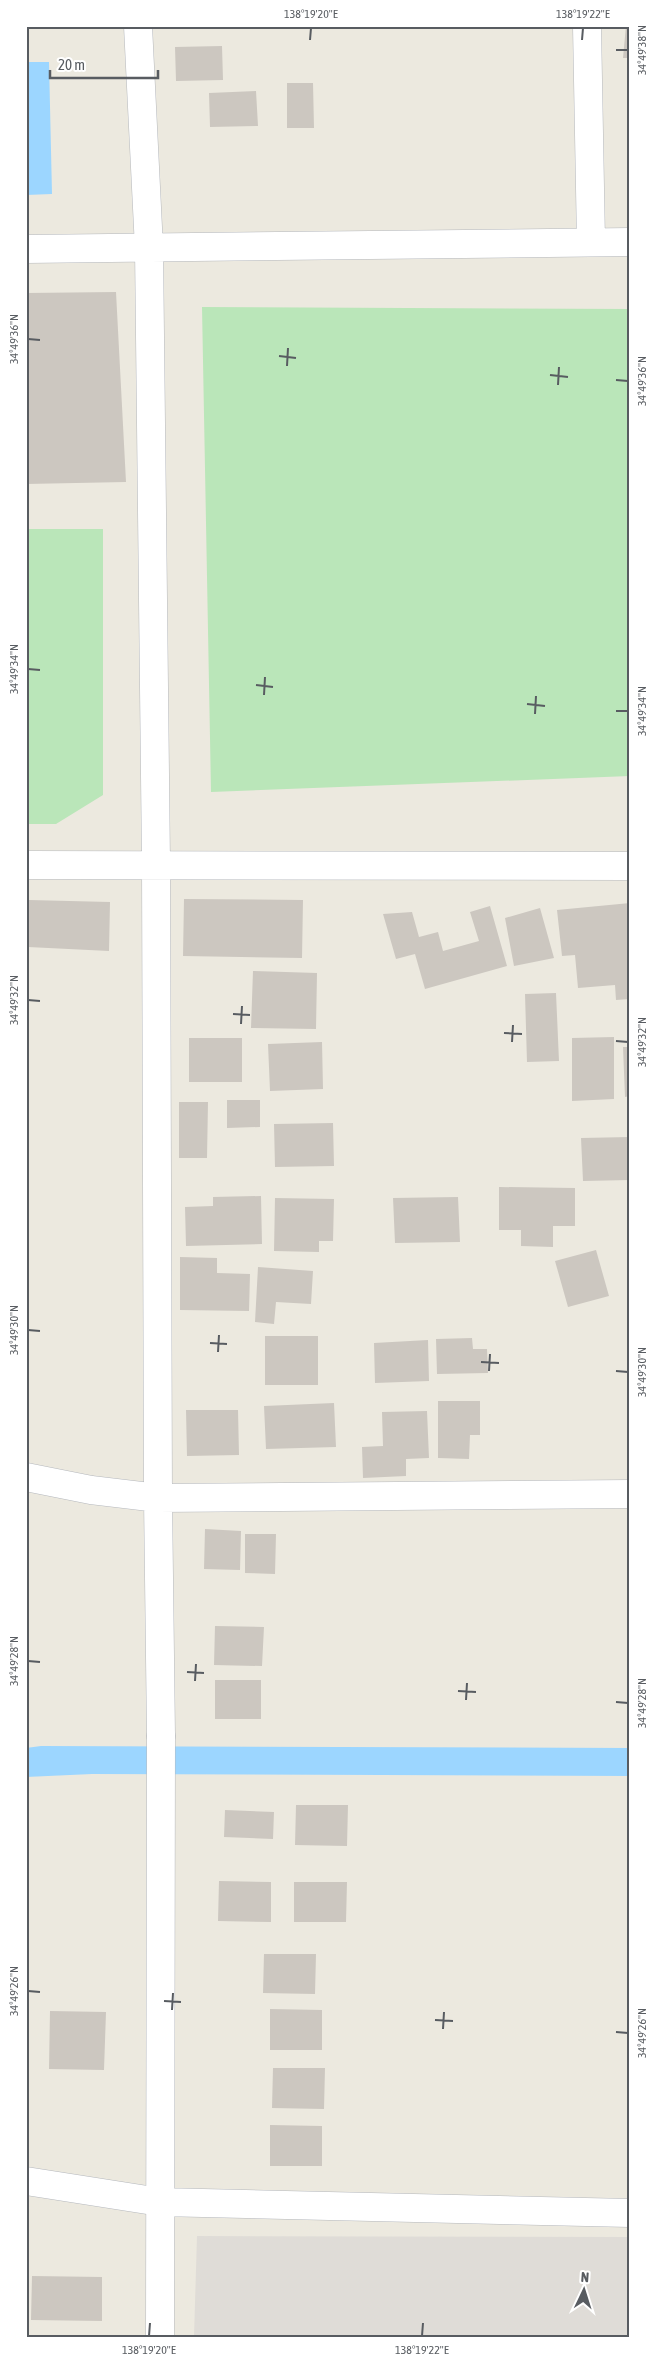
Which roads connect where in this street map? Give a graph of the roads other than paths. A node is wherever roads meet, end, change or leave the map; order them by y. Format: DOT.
graph roads {
  1 [pos="138,26"];
  2 [pos="586,26"];
  3 [pos="591,242"];
  4 [pos="630,242"];
  5 [pos="149,248"];
  6 [pos="26,249"];
  7 [pos="156,863"];
  8 [pos="26,865"];
  9 [pos="630,866"];
  10 [pos="26,1477"];
  11 [pos="630,1494"];
  12 [pos="158,1498"];
  13 [pos="26,2181"];
  14 [pos="160,2202"];
  15 [pos="630,2213"];
  16 [pos="160,2337"];
  1 -- 5 [label="street"];
  2 -- 3 [label="street"];
  3 -- 4 [label="street"];
  3 -- 5 [label="street"];
  5 -- 6 [label="street"];
  5 -- 7 [label="street"];
  7 -- 8 [label="street"];
  7 -- 9 [label="street"];
  7 -- 12 [label="street"];
  10 -- 12 [label="street"];
  11 -- 12 [label="street"];
  12 -- 14 [label="street"];
  13 -- 14 [label="street"];
  14 -- 15 [label="street"];
  14 -- 16 [label="street"];
}
